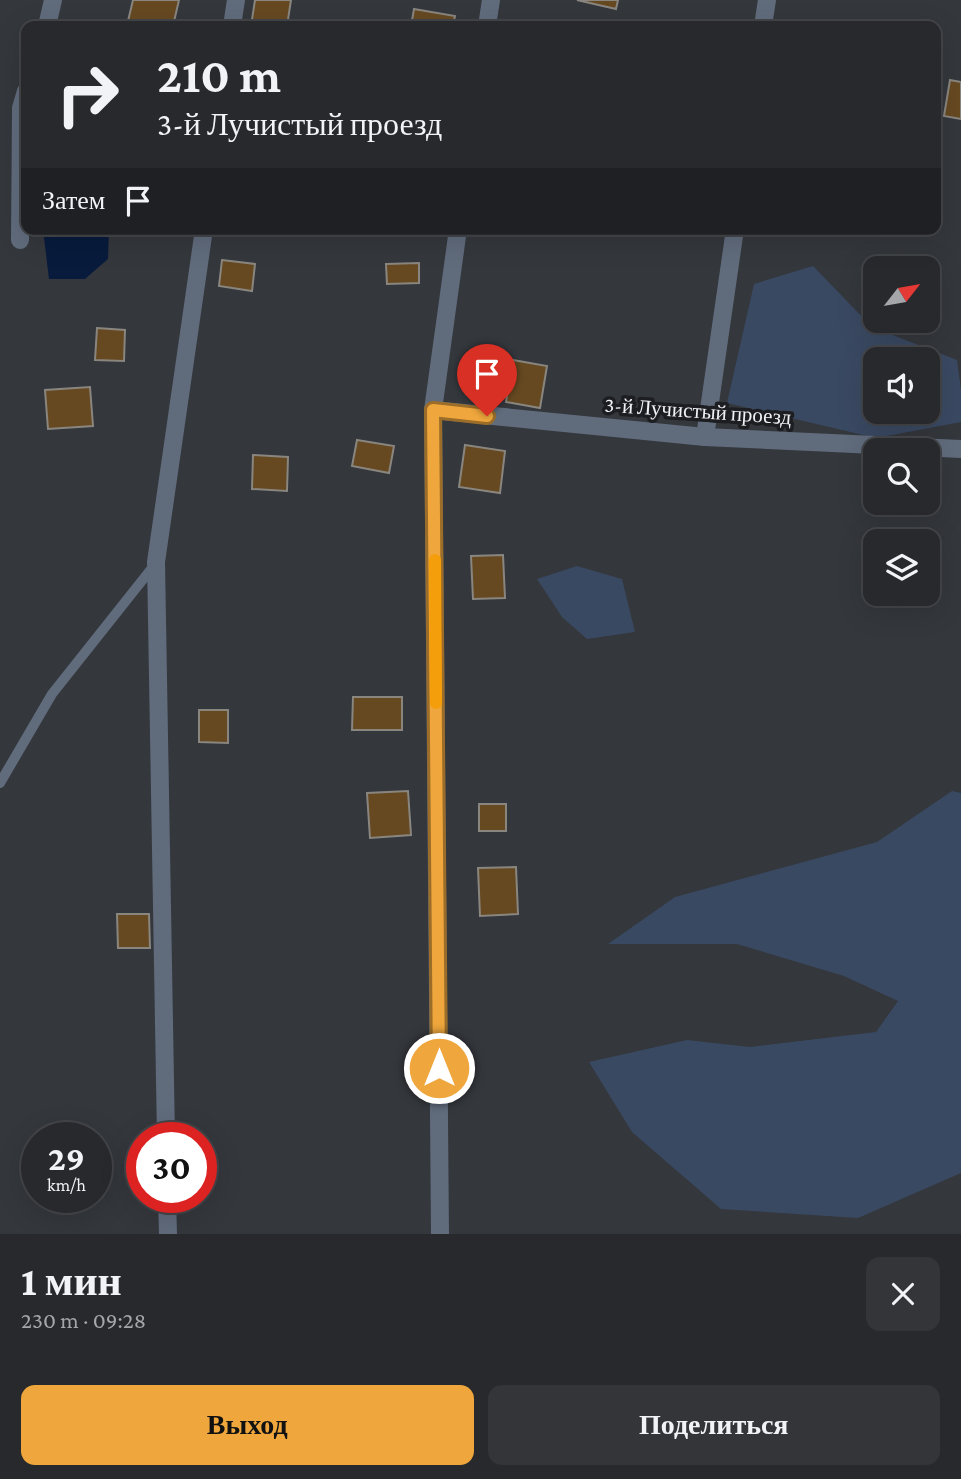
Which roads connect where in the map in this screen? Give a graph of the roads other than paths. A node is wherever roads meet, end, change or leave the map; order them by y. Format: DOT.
graph roads {
  1 [pos="53,0"];
  2 [pos="236,0"];
  3 [pos="491,0"];
  4 [pos="767,0"];
  5 [pos="48,21"];
  6 [pos="233,21"];
  7 [pos="488,21"];
  8 [pos="764,21"];
  9 [pos="21,108"];
  10 [pos="203,235"];
  11 [pos="457,235"];
  12 [pos="733,235"];
  13 [pos="20,240"];
  14 [pos="433,410"];
  15 [pos="705,437"];
  16 [pos="961,449"];
  17 [pos="156,562"];
  18 [pos="0,783"];
  19 [pos="166,1122"];
  20 [pos="167,1213"];
  21 [pos="167,1234"];
  22 [pos="440,1234"];
  1 -- 5 [label="street"];
  2 -- 6 [label="street"];
  3 -- 7 [label="street"];
  4 -- 8 [label="street"];
  9 -- 13 [label="street"];
  10 -- 17 [label="street"];
  11 -- 14 [label="street"];
  12 -- 15 [label="street"];
  14 -- 15 [label="street, 3-й Лучистый проезд"];
  14 -- 22 [label="street"];
  15 -- 16 [label="street, 3-й Лучистый проезд"];
  17 -- 18 [label="lane"];
  17 -- 19 [label="street"];
  20 -- 21 [label="street"];
}
